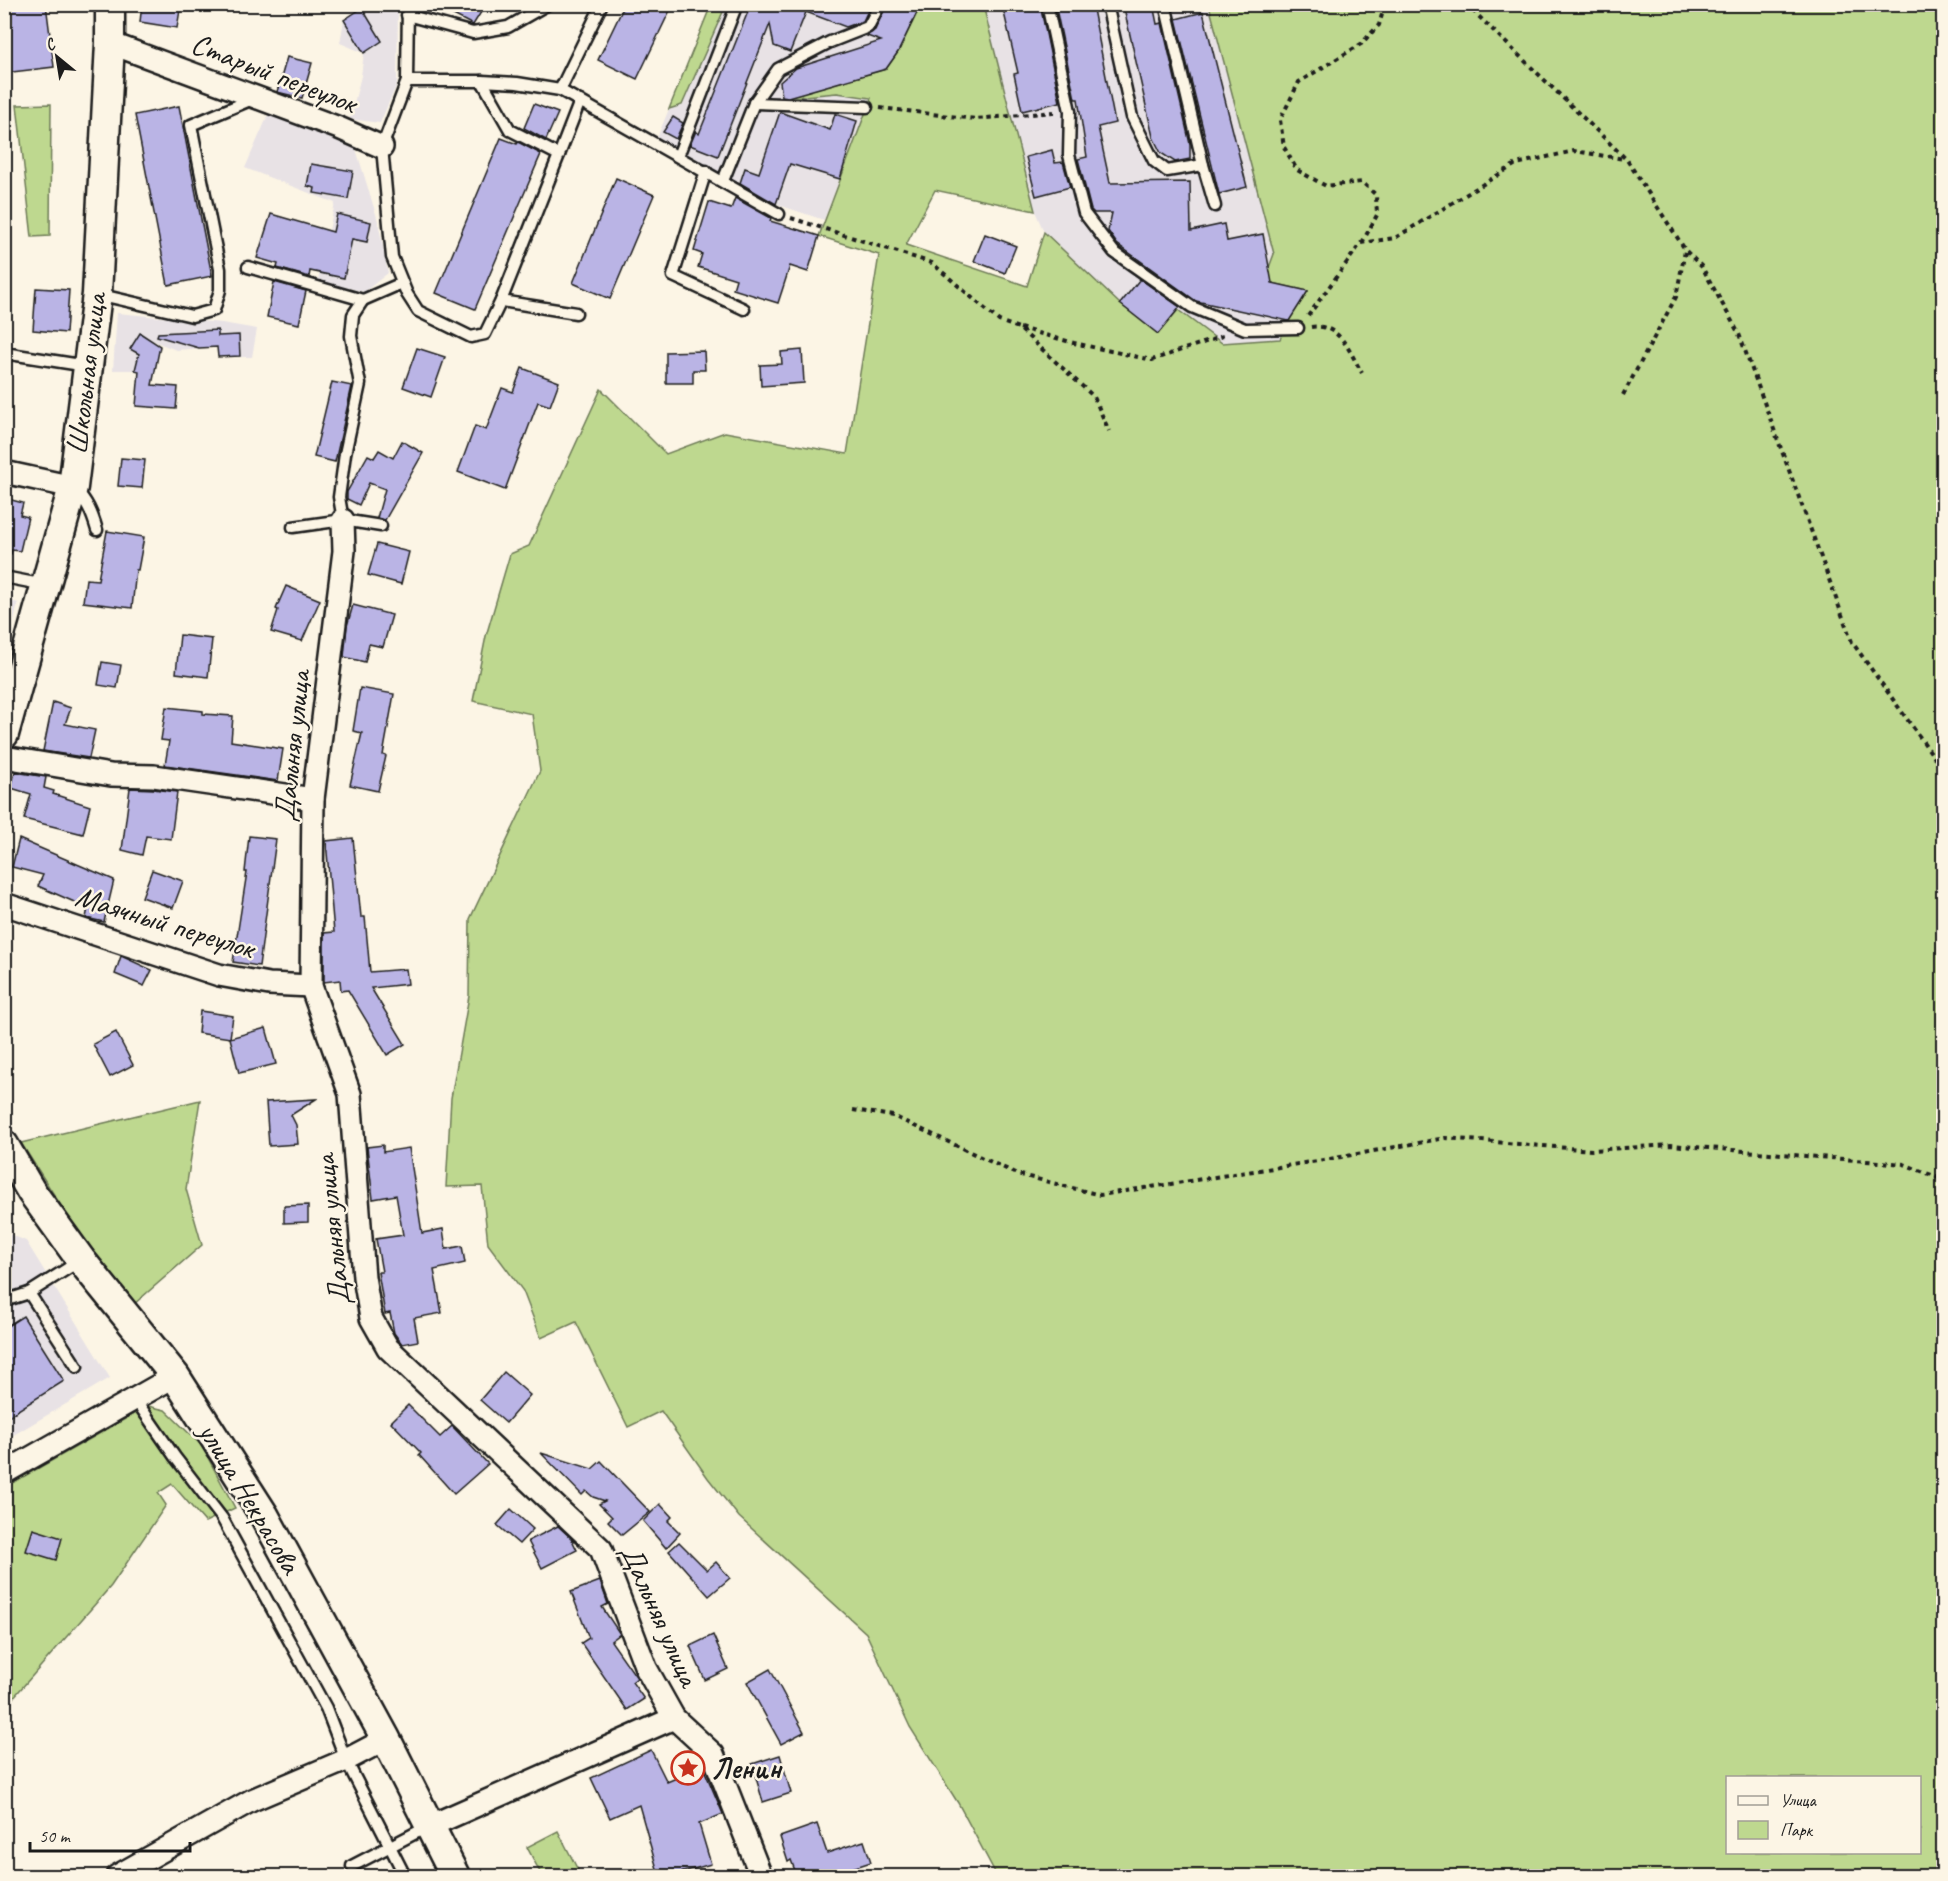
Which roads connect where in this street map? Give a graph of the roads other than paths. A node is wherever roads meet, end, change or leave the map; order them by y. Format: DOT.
graph roads {
  1 [pos="110,4"];
  2 [pos="417,4"];
  3 [pos="548,4"];
  4 [pos="602,4"];
  5 [pos="737,4"];
  6 [pos="880,4"];
  7 [pos="1047,4"];
  8 [pos="1107,4"];
  9 [pos="1165,4"];
  10 [pos="408,10"];
  11 [pos="110,43"];
  12 [pos="406,81"];
  13 [pos="482,81"];
  14 [pos="560,90"];
  15 [pos="255,98"];
  16 [pos="580,101"];
  17 [pos="754,103"];
  18 [pos="867,107"];
  19 [pos="382,147"];
  20 [pos="559,155"];
  21 [pos="678,156"];
  22 [pos="1203,165"];
  23 [pos="706,171"];
  24 [pos="723,181"];
  25 [pos="1215,206"];
  26 [pos="779,214"];
  27 [pos="248,267"];
  28 [pos="402,283"];
  29 [pos="97,294"];
  30 [pos="363,300"];
  31 [pos="501,300"];
  32 [pos="744,309"];
  33 [pos="576,313"];
  34 [pos="1298,328"];
  35 [pos="4,353"];
  36 [pos="88,366"];
  37 [pos="4,472"];
  38 [pos="73,487"];
  39 [pos="343,519"];
  40 [pos="381,526"];
  41 [pos="293,527"];
  42 [pos="97,530"];
  43 [pos="4,577"];
  44 [pos="45,585"];
  45 [pos="11,682"];
  46 [pos="4,734"];
  47 [pos="4,757"];
  48 [pos="313,799"];
  49 [pos="4,904"];
  50 [pos="311,986"];
  51 [pos="4,1145"];
  52 [pos="81,1260"];
  53 [pos="29,1293"];
  54 [pos="4,1301"];
  55 [pos="77,1367"];
  56 [pos="175,1376"];
  57 [pos="135,1399"];
  58 [pos="4,1473"];
  59 [pos="674,1718"];
  60 [pos="386,1739"];
  61 [pos="346,1760"];
  62 [pos="430,1826"];
  63 [pos="390,1846"];
  64 [pos="352,1866"];
  65 [pos="117,1876"];
  66 [pos="405,1876"];
  67 [pos="455,1876"];
  68 [pos="761,1876"];
  1 -- 11 [label="street, Школьная улица"];
  2 -- 10 [label="lane"];
  3 -- 10 [label="lane"];
  4 -- 14 [label="lane"];
  5 -- 21 [label="lane"];
  6 -- 17 [label="lane"];
  7 -- 34 [label="lane"];
  8 -- 22 [label="lane"];
  9 -- 22 [label="lane"];
  10 -- 12 [label="lane"];
  11 -- 15 [label="street, Старый переулок"];
  11 -- 29 [label="street, Школьная улица"];
  12 -- 13 [label="lane"];
  12 -- 19 [label="lane"];
  13 -- 14 [label="lane"];
  13 -- 20 [label="lane"];
  14 -- 16 [label="lane"];
  15 -- 19 [label="street, Старый переулок"];
  15 -- 29 [label="lane"];
  16 -- 20 [label="lane"];
  16 -- 21 [label="lane"];
  17 -- 18 [label="lane"];
  17 -- 24 [label="lane"];
  19 -- 28 [label="lane"];
  20 -- 31 [label="lane"];
  21 -- 23 [label="lane"];
  22 -- 25 [label="lane"];
  23 -- 24 [label="lane"];
  23 -- 32 [label="lane"];
  24 -- 26 [label="lane"];
  27 -- 30 [label="lane"];
  28 -- 30 [label="lane"];
  28 -- 31 [label="lane"];
  29 -- 36 [label="street, Школьная улица"];
  30 -- 39 [label="lane"];
  31 -- 33 [label="lane"];
  35 -- 36 [label="lane"];
  36 -- 38 [label="street, Школьная улица"];
  37 -- 38 [label="street"];
  38 -- 42 [label="lane"];
  38 -- 44 [label="street, Школьная улица"];
  39 -- 40 [label="lane"];
  39 -- 41 [label="lane"];
  39 -- 48 [label="street, Дальняя улица"];
  43 -- 44 [label="lane"];
  44 -- 45 [label="street, Школьная улица"];
  45 -- 46 [label="street, Школьная улица"];
  47 -- 48 [label="street"];
  48 -- 50 [label="street, Дальняя улица"];
  49 -- 50 [label="street, Маячный переулок"];
  50 -- 59 [label="street, Дальняя улица"];
  51 -- 52 [label="street, улица Некрасова"];
  52 -- 53 [label="lane"];
  52 -- 56 [label="street, улица Некрасова"];
  53 -- 54 [label="lane"];
  53 -- 55 [label="lane"];
  56 -- 57 [label="street"];
  56 -- 60 [label="street, улица Некрасова"];
  57 -- 58 [label="street"];
  57 -- 61 [label="lane"];
  59 -- 62 [label="street"];
  59 -- 68 [label="street, Дальняя улица"];
  60 -- 61 [label="street"];
  60 -- 62 [label="street, улица Некрасова"];
  61 -- 63 [label="lane"];
  61 -- 65 [label="street"];
  62 -- 63 [label="lane"];
  62 -- 67 [label="street, улица Некрасова"];
  63 -- 64 [label="lane"];
  63 -- 66 [label="lane"];
}
